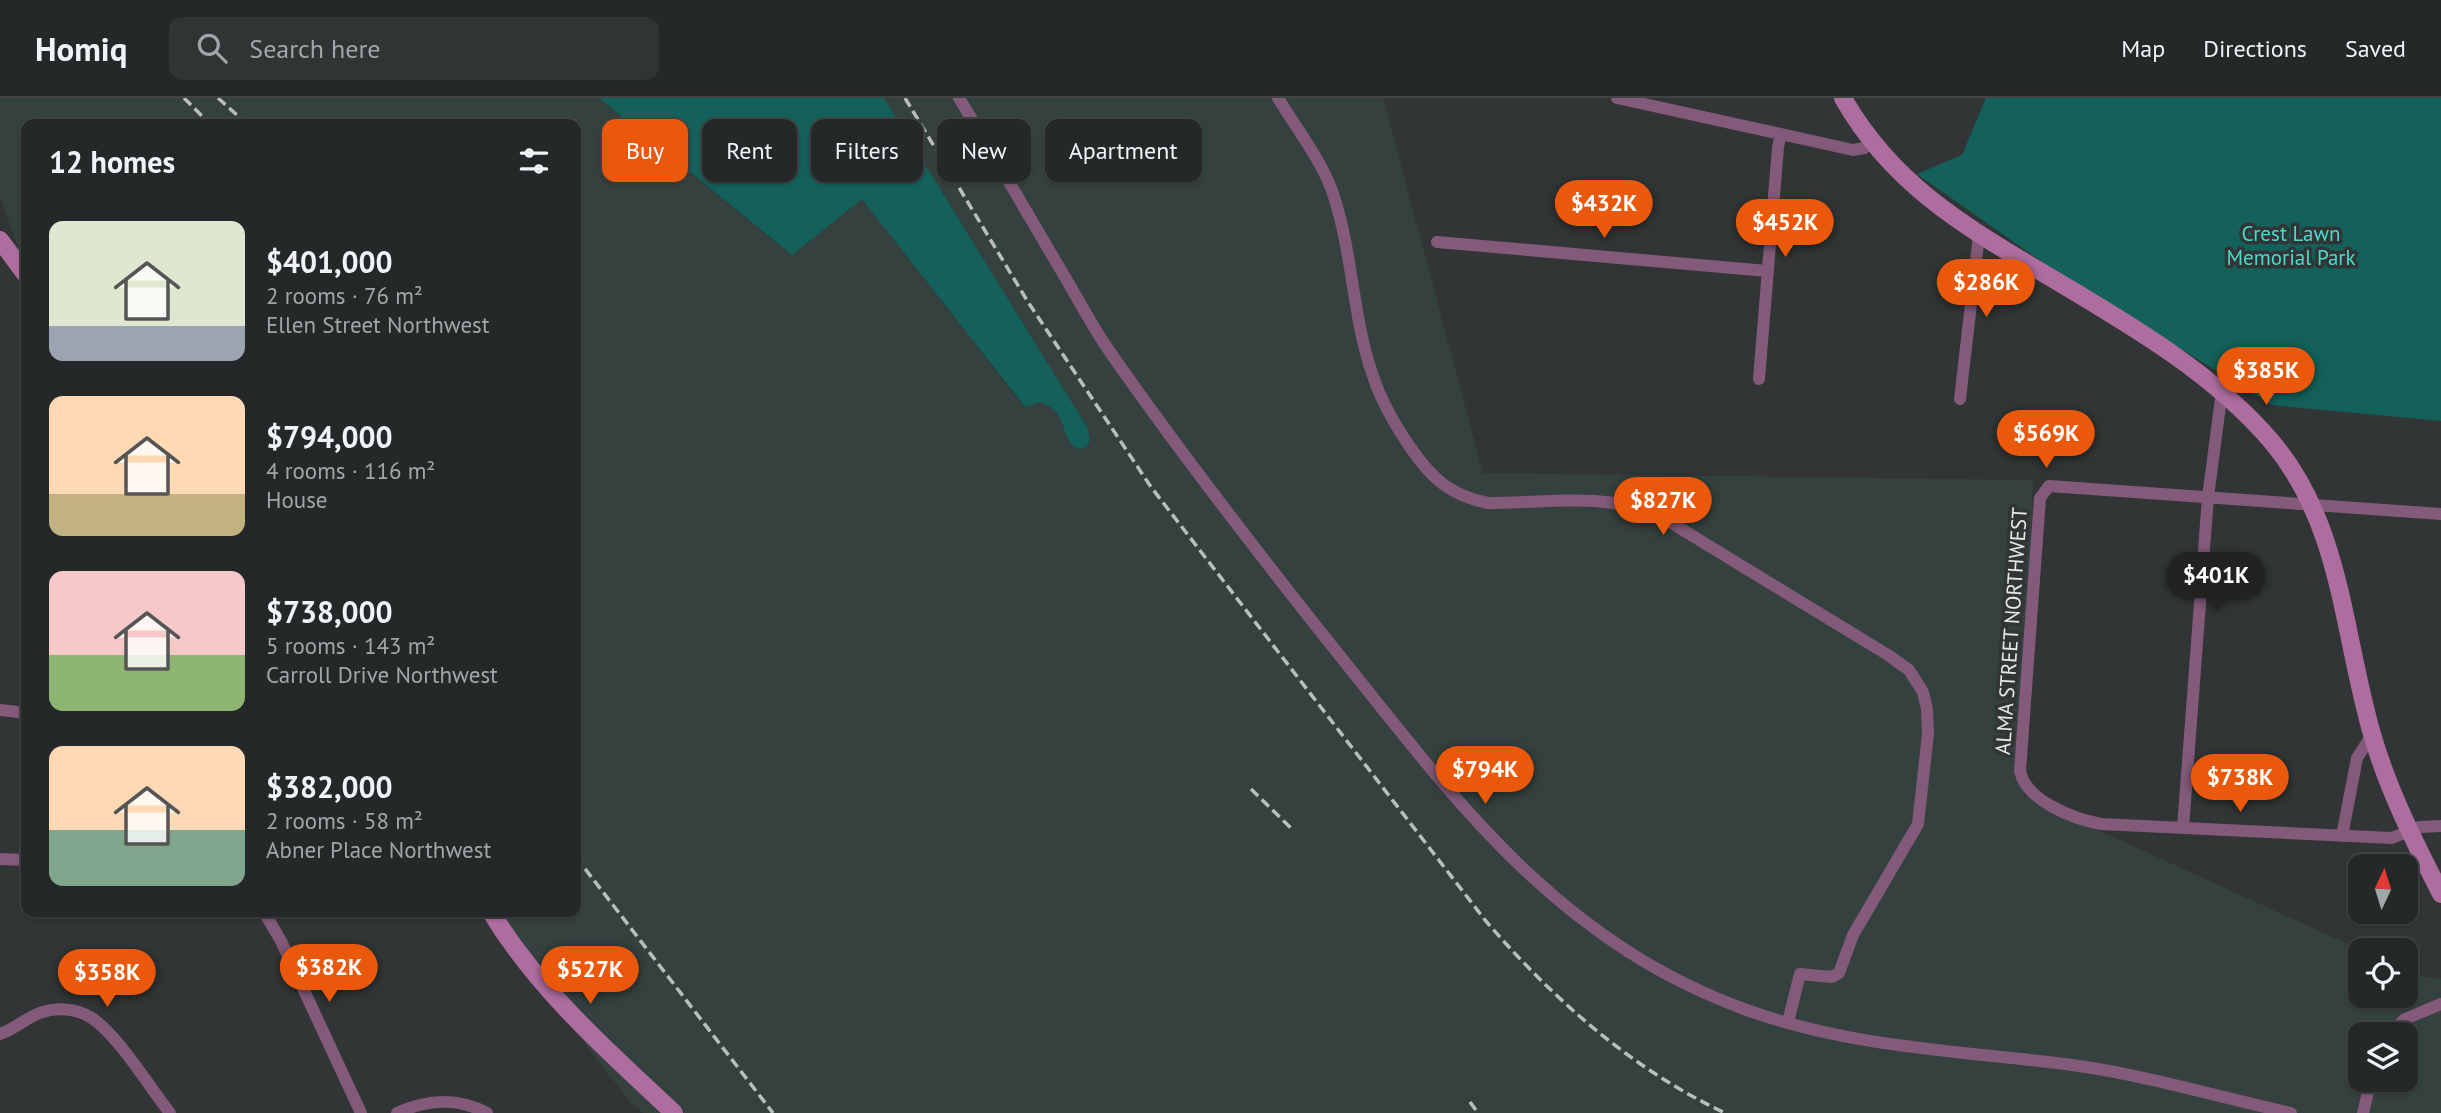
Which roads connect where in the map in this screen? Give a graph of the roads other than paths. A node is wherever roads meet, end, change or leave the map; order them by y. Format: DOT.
graph roads {
  1 [pos="959,98"];
  2 [pos="1278,98"];
  3 [pos="1843,98"];
  4 [pos="1624,99"];
  5 [pos="1781,134"];
  6 [pos="1871,143"];
  7 [pos="1979,235"];
  8 [pos="0,240"];
  9 [pos="1437,242"];
  10 [pos="21,268"];
  11 [pos="1768,271"];
  12 [pos="1759,379"];
  13 [pos="2222,391"];
  14 [pos="1961,399"];
  15 [pos="2208,497"];
  16 [pos="2312,506"];
  17 [pos="2441,514"];
  18 [pos="0,710"];
  19 [pos="21,712"];
  20 [pos="2372,735"];
  21 [pos="2441,826"];
  22 [pos="2183,828"];
  23 [pos="2410,832"];
  24 [pos="2342,836"];
  25 [pos="0,859"];
  26 [pos="21,860"];
  27 [pos="2441,894"];
  28 [pos="267,917"];
  29 [pos="494,917"];
  30 [pos="2437,1008"];
  31 [pos="1788,1022"];
  32 [pos="2402,1022"];
  33 [pos="0,1034"];
  34 [pos="2368,1092"];
  35 [pos="170,1113"];
  36 [pos="361,1113"];
  37 [pos="397,1113"];
  38 [pos="487,1113"];
  39 [pos="674,1113"];
  40 [pos="2291,1113"];
  41 [pos="2363,1113"];
  1 -- 31 [label="street"];
  2 -- 31 [label="street"];
  3 -- 6 [label="main road"];
  4 -- 5 [label="street"];
  5 -- 6 [label="street"];
  5 -- 11 [label="street"];
  6 -- 7 [label="main road"];
  7 -- 13 [label="main road"];
  7 -- 14 [label="street"];
  8 -- 10 [label="main road"];
  9 -- 11 [label="street"];
  11 -- 12 [label="street"];
  13 -- 15 [label="street"];
  13 -- 16 [label="main road"];
  15 -- 16 [label="street, ALMA STREET NORTHWEST"];
  15 -- 22 [label="street"];
  15 -- 22 [label="street, ALMA STREET NORTHWEST"];
  16 -- 17 [label="street, ALMA STREET NORTHWEST"];
  16 -- 20 [label="main road"];
  18 -- 19 [label="street"];
  20 -- 23 [label="main road"];
  20 -- 24 [label="street"];
  21 -- 23 [label="street"];
  22 -- 24 [label="street"];
  23 -- 24 [label="street"];
  23 -- 27 [label="main road"];
  25 -- 26 [label="street"];
  28 -- 36 [label="street"];
  29 -- 39 [label="main road"];
  30 -- 32 [label="street"];
  31 -- 40 [label="street"];
  33 -- 35 [label="street"];
  34 -- 41 [label="street"];
  37 -- 38 [label="street"];
}
